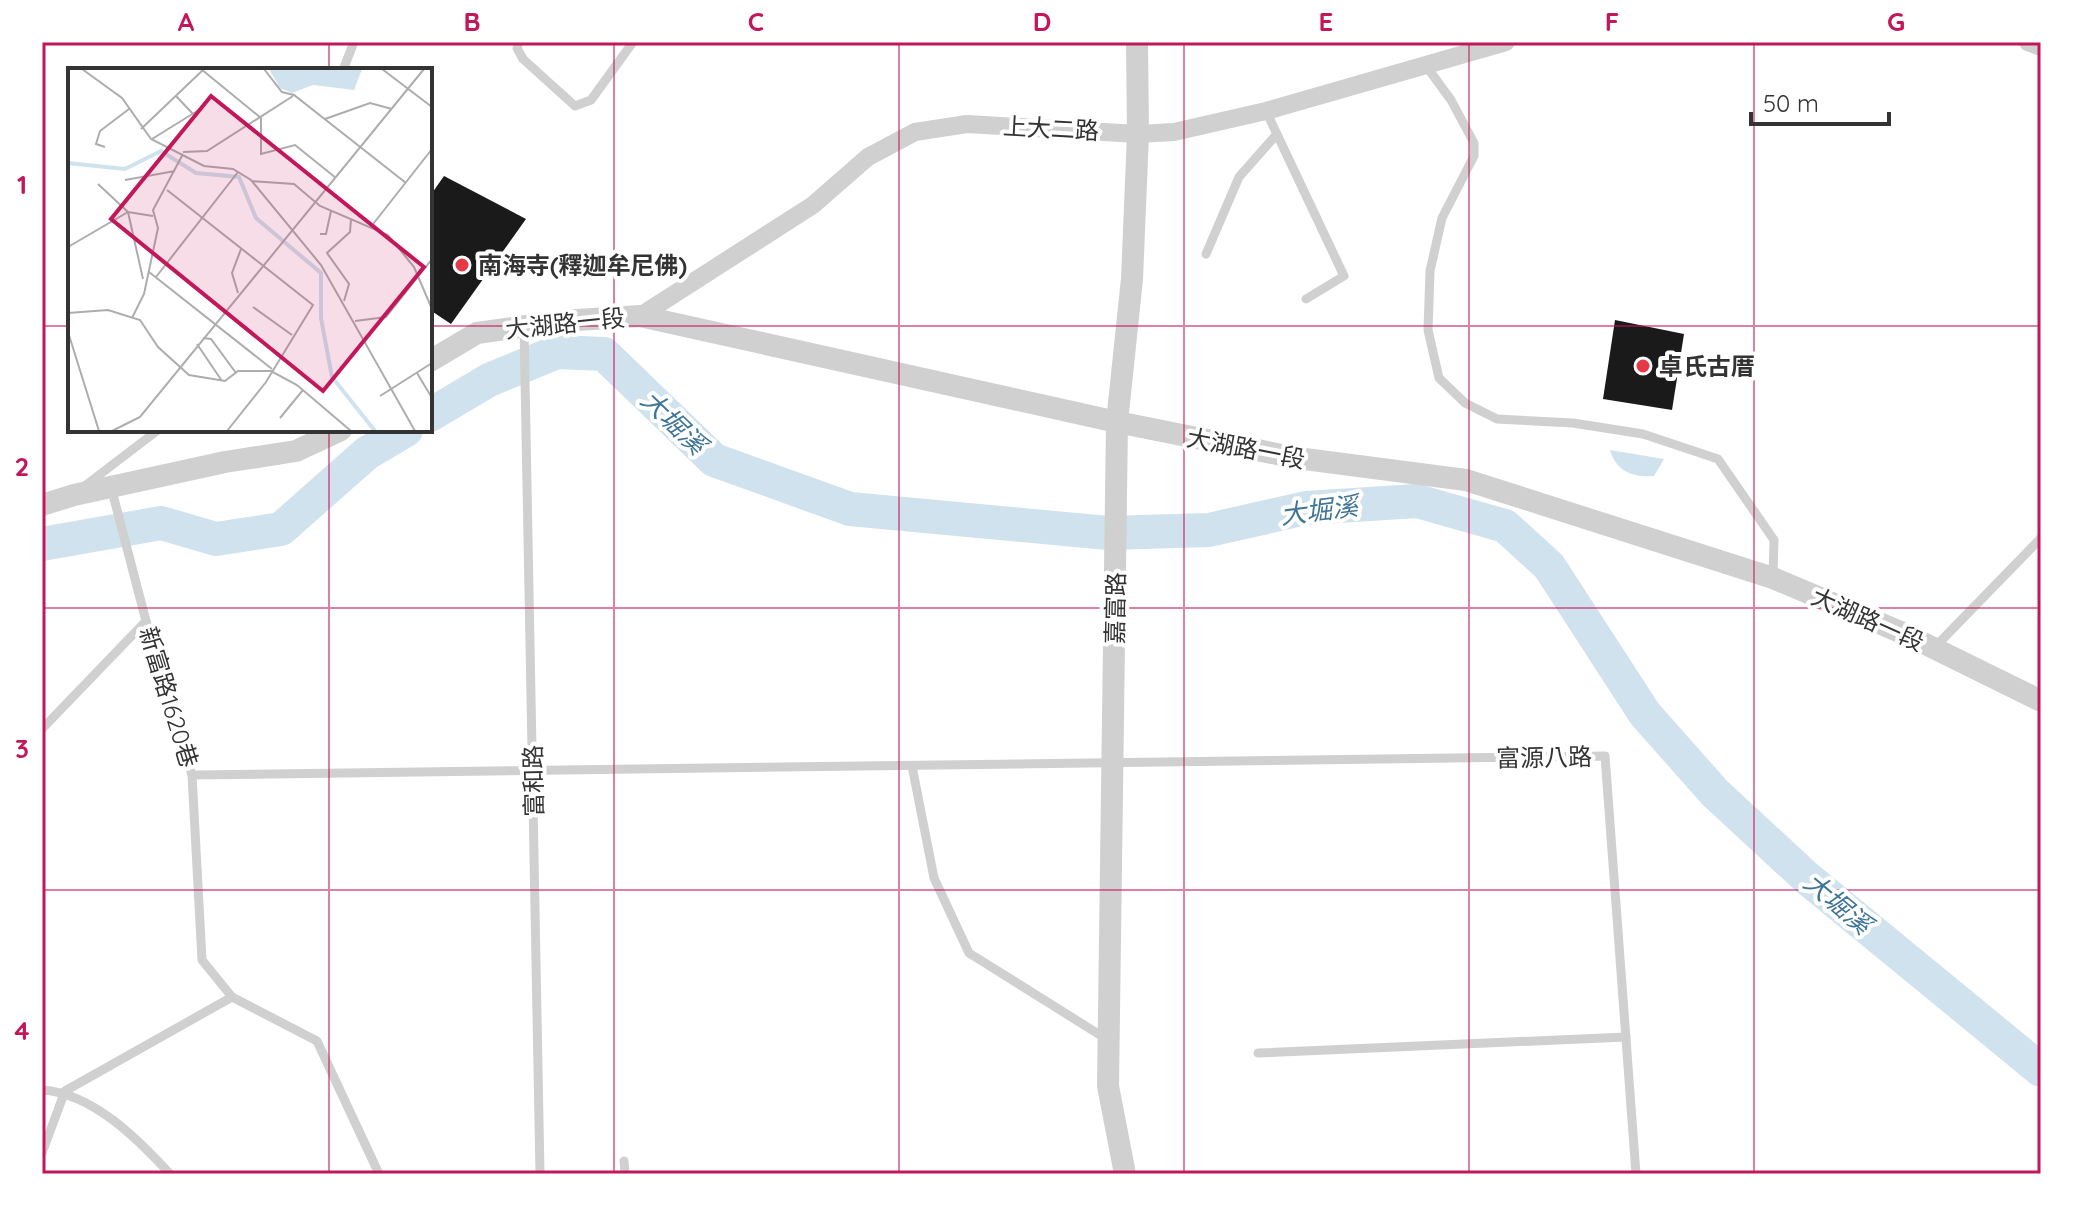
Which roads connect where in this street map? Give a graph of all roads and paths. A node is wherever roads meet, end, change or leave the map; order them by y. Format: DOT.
graph roads {
  1 [pos="354,42"];
  2 [pos="519,42"];
  3 [pos="633,42"];
  4 [pos="1137,42"];
  5 [pos="1506,42"];
  6 [pos="2028,42"];
  7 [pos="2041,47"];
  8 [pos="1424,63"];
  9 [pos="344,68"];
  10 [pos="1266,111"];
  11 [pos="1138,134"];
  12 [pos="1277,134"];
  13 [pos="1206,254"];
  14 [pos="1306,299"];
  15 [pos="640,316"];
  16 [pos="524,334"];
  17 [pos="432,360"];
  18 [pos="1117,422"];
  19 [pos="155,432"];
  20 [pos="337,432"];
  21 [pos="111,487"];
  22 [pos="74,495"];
  23 [pos="42,505"];
  24 [pos="2041,538"];
  25 [pos="1773,578"];
  26 [pos="146,621"];
  27 [pos="1934,648"];
  28 [pos="2041,701"];
  29 [pos="42,729"];
  30 [pos="1113,763"];
  31 [pos="912,766"];
  32 [pos="533,770"];
  33 [pos="192,775"];
  34 [pos="232,997"];
  35 [pos="1626,1037"];
  36 [pos="1109,1041"];
  37 [pos="1258,1053"];
  38 [pos="42,1090"];
  39 [pos="65,1091"];
  40 [pos="42,1153"];
  41 [pos="624,1161"];
  42 [pos="170,1174"];
  43 [pos="379,1174"];
  44 [pos="540,1174"];
  45 [pos="625,1174"];
  46 [pos="1125,1174"];
  47 [pos="1636,1174"];
  1 -- 9 [label="lane"];
  2 -- 3 [label="lane"];
  4 -- 11 [label="street, 嘉富路"];
  5 -- 8 [label="street, 上大二路"];
  6 -- 7 [label="street"];
  8 -- 10 [label="street, 上大二路"];
  8 -- 25 [label="lane"];
  10 -- 11 [label="street, 上大二路"];
  10 -- 12 [label="lane"];
  11 -- 15 [label="street, 上大二路"];
  11 -- 18 [label="street, 嘉富路"];
  12 -- 13 [label="lane"];
  12 -- 14 [label="lane"];
  15 -- 16 [label="street, 大湖路一段"];
  15 -- 18 [label="street, 大湖路一段"];
  16 -- 17 [label="street, 大湖路一段"];
  16 -- 32 [label="lane, 富和路"];
  18 -- 25 [label="street, 大湖路一段"];
  18 -- 30 [label="street, 嘉富路"];
  19 -- 22 [label="lane"];
  20 -- 21 [label="street"];
  21 -- 22 [label="street"];
  21 -- 26 [label="lane, 新富路1620巷"];
  22 -- 23 [label="street"];
  24 -- 27 [label="lane"];
  25 -- 27 [label="street, 大湖路一段"];
  26 -- 29 [label="lane"];
  26 -- 33 [label="lane, 新富路1620巷"];
  27 -- 28 [label="street, 大湖路一段"];
  30 -- 31 [label="lane"];
  30 -- 35 [label="lane, 富源八路"];
  30 -- 36 [label="street, 嘉富路"];
  31 -- 32 [label="lane"];
  31 -- 36 [label="lane"];
  32 -- 33 [label="lane"];
  32 -- 44 [label="lane, 富和路"];
  33 -- 34 [label="lane, 新富路1620巷"];
  34 -- 39 [label="lane"];
  34 -- 43 [label="lane, 新富路1620巷"];
  35 -- 37 [label="lane"];
  35 -- 47 [label="lane, 富源八路"];
  36 -- 46 [label="street, 嘉富路"];
  38 -- 39 [label="lane"];
  39 -- 40 [label="lane"];
  39 -- 42 [label="lane"];
  41 -- 45 [label="lane"];
}
